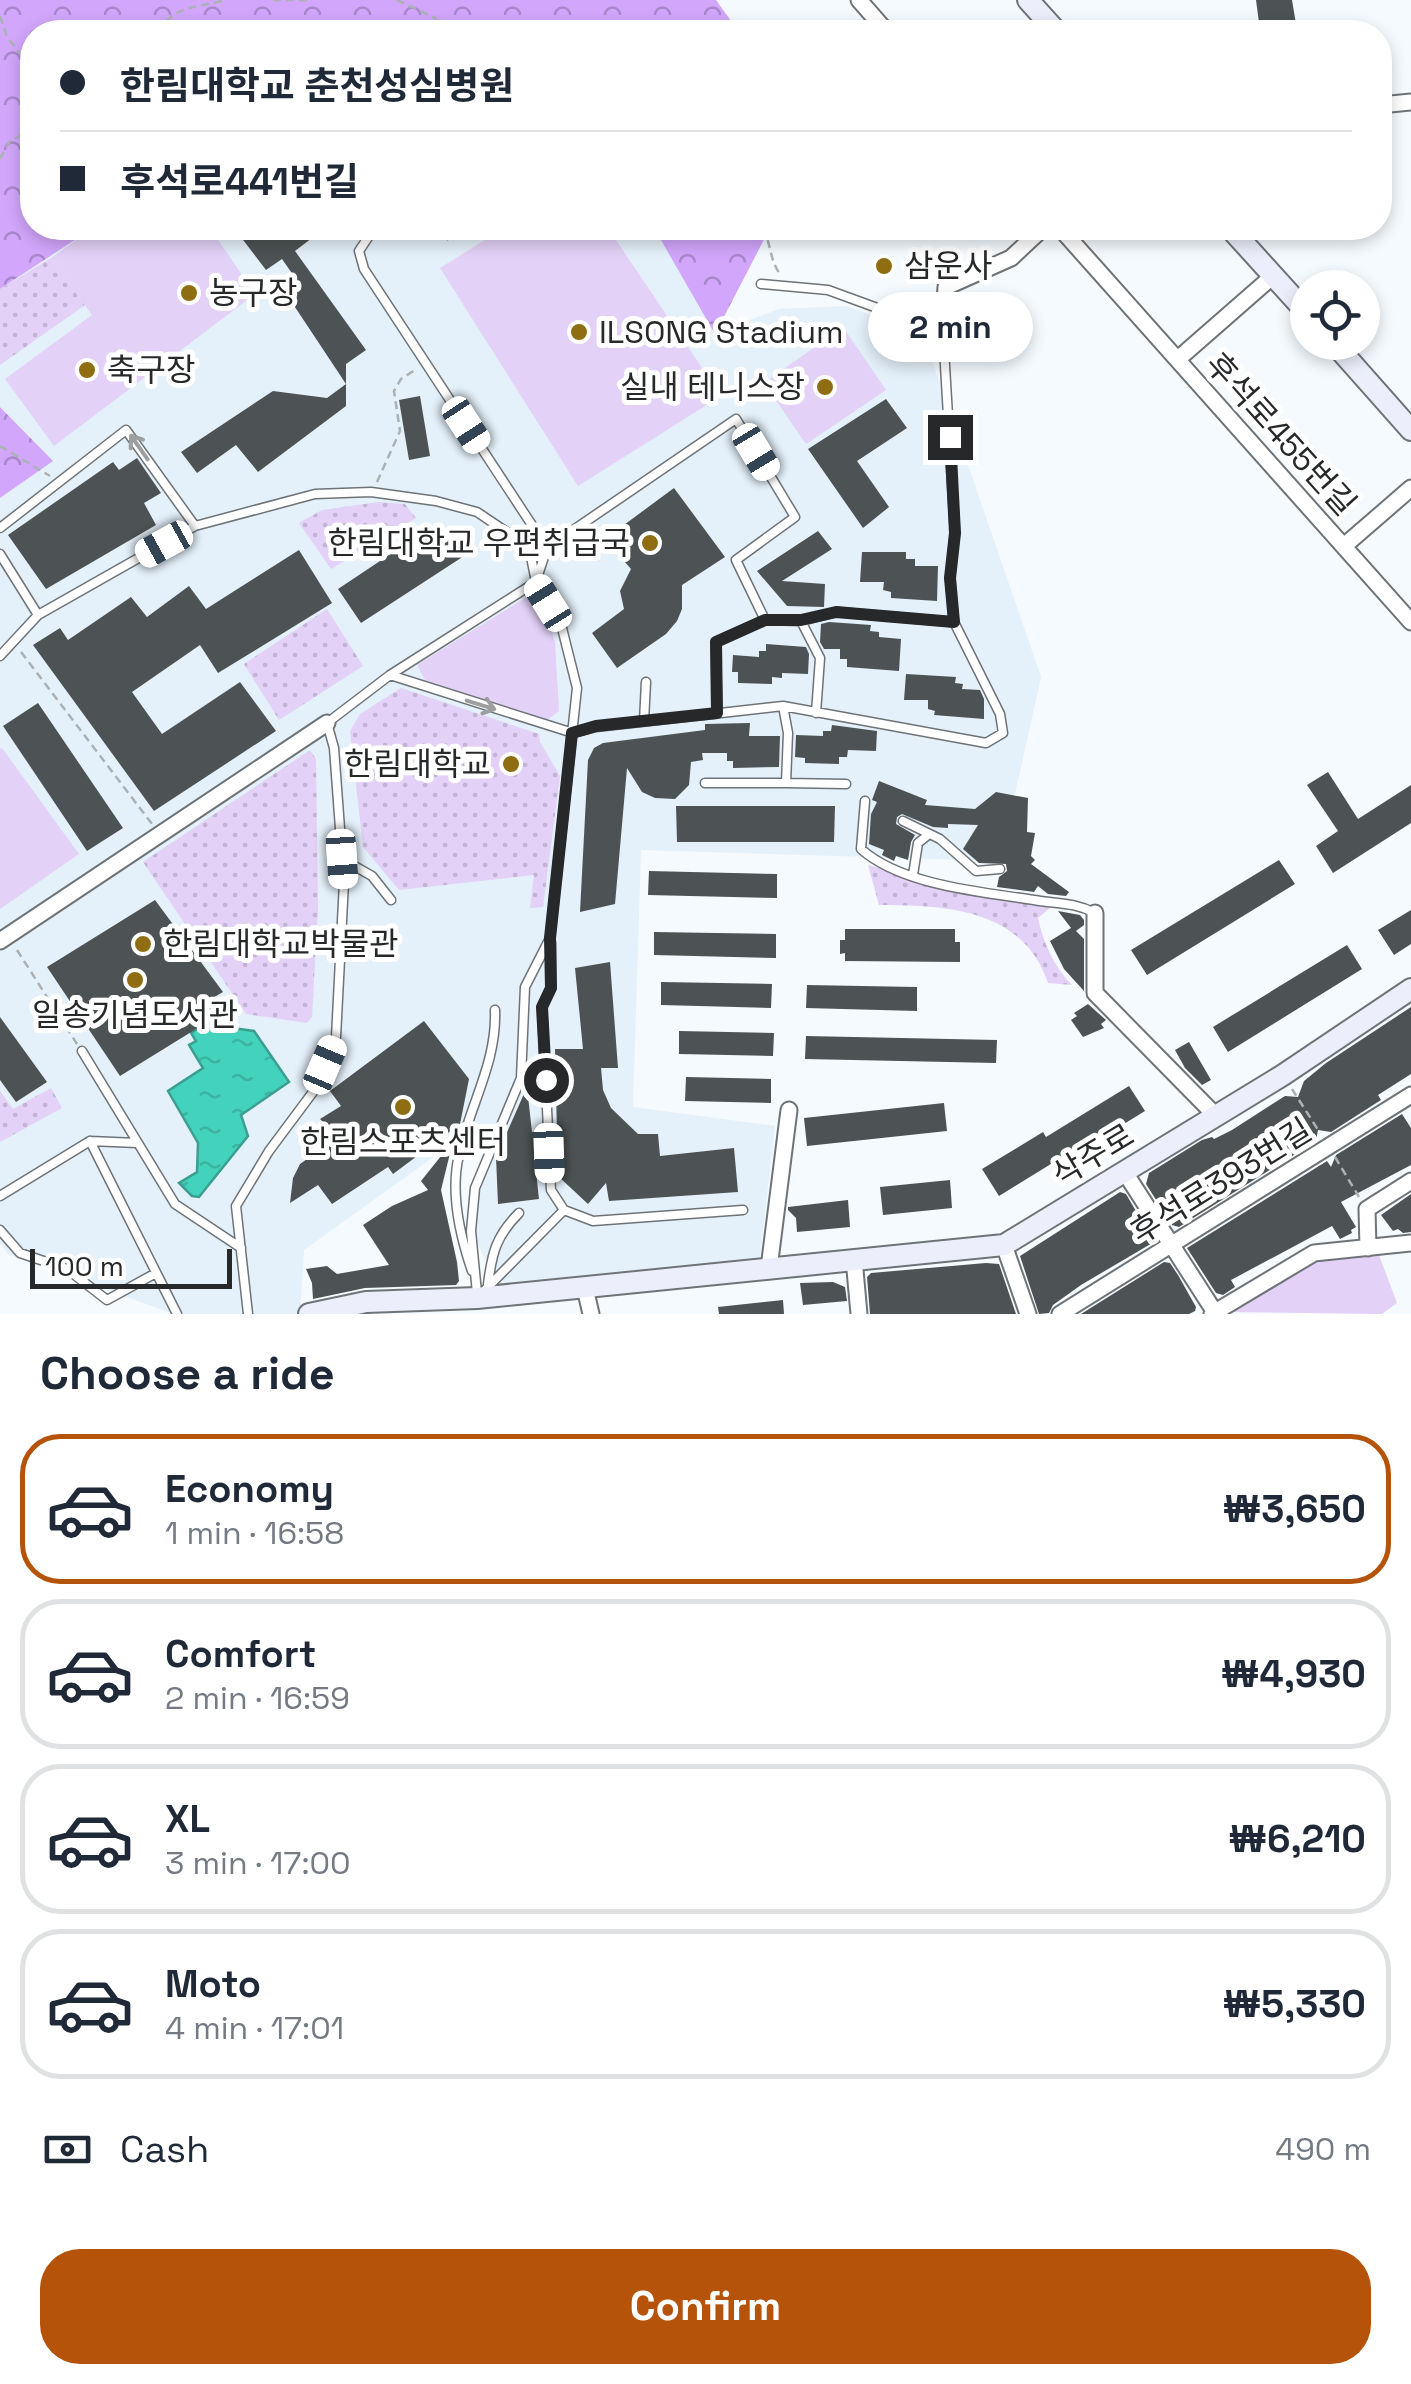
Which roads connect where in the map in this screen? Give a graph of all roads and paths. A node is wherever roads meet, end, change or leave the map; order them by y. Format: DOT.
graph roads {
  1 [pos="226,0"];
  2 [pos="273,0"];
  3 [pos="307,0"];
  4 [pos="397,0"];
  5 [pos="860,0"];
  6 [pos="1028,0"];
  7 [pos="0,16"];
  8 [pos="168,20"];
  9 [pos="437,20"];
  10 [pos="877,20"];
  11 [pos="1046,20"];
  12 [pos="20,53"];
  13 [pos="20,136"];
  14 [pos="0,159"];
  15 [pos="366,240"];
  16 [pos="769,240"];
  17 [pos="1030,240"];
  18 [pos="1071,240"];
  19 [pos="1241,240"];
  20 [pos="1273,276"];
  21 [pos="761,284"];
  22 [pos="792,287"];
  23 [pos="1290,294"];
  24 [pos="943,332"];
  25 [pos="1178,360"];
  26 [pos="1349,360"];
  27 [pos="426,364"];
  28 [pos="1411,430"];
  29 [pos="0,446"];
  30 [pos="60,480"];
  31 [pos="1411,488"];
  32 [pos="371,492"];
  33 [pos="195,526"];
  34 [pos="0,528"];
  35 [pos="1344,546"];
  36 [pos="547,548"];
  37 [pos="0,554"];
  38 [pos="536,582"];
  39 [pos="38,615"];
  40 [pos="765,620"];
  41 [pos="801,620"];
  42 [pos="954,622"];
  43 [pos="1411,622"];
  44 [pos="14,643"];
  45 [pos="0,656"];
  46 [pos="390,676"];
  47 [pos="646,682"];
  48 [pos="783,706"];
  49 [pos="717,713"];
  50 [pos="816,713"];
  51 [pos="644,721"];
  52 [pos="326,722"];
  53 [pos="572,733"];
  54 [pos="705,782"];
  55 [pos="786,783"];
  56 [pos="846,784"];
  57 [pos="865,801"];
  58 [pos="904,821"];
  59 [pos="928,834"];
  60 [pos="160,835"];
  61 [pos="342,859"];
  62 [pos="1000,869"];
  63 [pos="976,871"];
  64 [pos="913,874"];
  65 [pos="970,889"];
  66 [pos="392,900"];
  67 [pos="1095,913"];
  68 [pos="4,938"];
  69 [pos="550,938"];
  70 [pos="1411,990"];
  71 [pos="495,1010"];
  72 [pos="82,1050"];
  73 [pos="1411,1095"];
  74 [pos="789,1110"];
  75 [pos="1216,1116"];
  76 [pos="90,1141"];
  77 [pos="138,1143"];
  78 [pos="46,1168"];
  79 [pos="1124,1170"];
  80 [pos="52,1180"];
  81 [pos="1411,1181"];
  82 [pos="0,1196"];
  83 [pos="564,1210"];
  84 [pos="744,1210"];
  85 [pos="519,1213"];
  86 [pos="0,1230"];
  87 [pos="1172,1243"];
  88 [pos="1411,1243"];
  89 [pos="1004,1244"];
  90 [pos="241,1248"];
  91 [pos="1368,1248"];
  92 [pos="854,1260"];
  93 [pos="770,1268"];
  94 [pos="156,1273"];
  95 [pos="585,1288"];
  96 [pos="481,1296"];
  97 [pos="367,1308"];
  98 [pos="1214,1313"];
  99 [pos="177,1314"];
  100 [pos="248,1314"];
  101 [pos="309,1314"];
  102 [pos="592,1314"];
  103 [pos="859,1314"];
  104 [pos="1028,1314"];
  105 [pos="1060,1314"];
  1 -- 8 [label="path"];
  2 -- 3 [label="path"];
  4 -- 9 [label="path"];
  5 -- 10 [label="street"];
  6 -- 11 [label="street"];
  7 -- 12 [label="path"];
  13 -- 14 [label="path"];
  15 -- 27 [label="lane"];
  16 -- 22 [label="path"];
  17 -- 24 [label="street"];
  18 -- 25 [label="street, 후석로455번길"];
  19 -- 20 [label="street"];
  20 -- 23 [label="street"];
  20 -- 25 [label="street, 후석로455번길"];
  21 -- 22 [label="lane"];
  22 -- 24 [label="lane"];
  24 -- 42 [label="lane"];
  25 -- 35 [label="street, 후석로455번길"];
  26 -- 28 [label="street"];
  27 -- 32 [label="path"];
  27 -- 36 [label="lane"];
  29 -- 30 [label="path"];
  33 -- 30 [label="lane, one-way"];
  30 -- 34 [label="lane"];
  31 -- 35 [label="street, 후석로455번길"];
  32 -- 33 [label="lane"];
  32 -- 38 [label="lane"];
  33 -- 39 [label="lane"];
  35 -- 43 [label="street, 후석로455번길"];
  36 -- 38 [label="lane"];
  36 -- 40 [label="lane"];
  37 -- 39 [label="lane"];
  38 -- 46 [label="lane"];
  38 -- 53 [label="lane"];
  39 -- 44 [label="lane"];
  40 -- 41 [label="lane"];
  40 -- 49 [label="lane"];
  41 -- 42 [label="lane"];
  41 -- 50 [label="lane"];
  42 -- 50 [label="lane"];
  44 -- 45 [label="lane"];
  44 -- 60 [label="path"];
  46 -- 52 [label="lane"];
  46 -- 53 [label="lane, one-way"];
  47 -- 51 [label="lane"];
  48 -- 49 [label="lane"];
  48 -- 50 [label="lane"];
  48 -- 55 [label="lane"];
  49 -- 51 [label="lane"];
  51 -- 53 [label="lane"];
  52 -- 60 [label="street"];
  52 -- 61 [label="lane"];
  53 -- 69 [label="lane"];
  54 -- 55 [label="lane"];
  55 -- 56 [label="lane"];
  57 -- 64 [label="lane"];
  58 -- 59 [label="lane"];
  59 -- 63 [label="lane"];
  59 -- 64 [label="lane"];
  60 -- 68 [label="street"];
  61 -- 66 [label="lane"];
  61 -- 90 [label="lane"];
  62 -- 63 [label="lane"];
  63 -- 65 [label="lane"];
  64 -- 65 [label="lane"];
  65 -- 67 [label="lane"];
  67 -- 75 [label="street"];
  68 -- 72 [label="path"];
  69 -- 83 [label="lane"];
  69 -- 96 [label="lane"];
  70 -- 75 [label="street, 삭주로"];
  71 -- 96 [label="lane"];
  72 -- 77 [label="lane"];
  73 -- 87 [label="street, 후석로393번길"];
  74 -- 93 [label="street"];
  75 -- 79 [label="street, 삭주로"];
  76 -- 77 [label="lane"];
  76 -- 78 [label="lane"];
  76 -- 94 [label="lane"];
  77 -- 90 [label="lane"];
  78 -- 80 [label="lane"];
  78 -- 82 [label="lane"];
  79 -- 87 [label="street"];
  79 -- 89 [label="street, 삭주로"];
  81 -- 91 [label="street"];
  83 -- 84 [label="lane"];
  83 -- 96 [label="lane"];
  85 -- 96 [label="lane"];
  86 -- 94 [label="lane"];
  87 -- 98 [label="street"];
  87 -- 105 [label="street, 후석로393번길"];
  88 -- 91 [label="street"];
  89 -- 92 [label="street, 삭주로"];
  89 -- 104 [label="street"];
  90 -- 100 [label="lane"];
  91 -- 98 [label="street"];
  92 -- 93 [label="street, 삭주로"];
  92 -- 103 [label="street"];
  93 -- 95 [label="street, 삭주로"];
  94 -- 99 [label="lane"];
  95 -- 96 [label="street, 삭주로"];
  95 -- 102 [label="street"];
  96 -- 97 [label="street, 삭주로"];
  97 -- 101 [label="street, 삭주로"];
}
